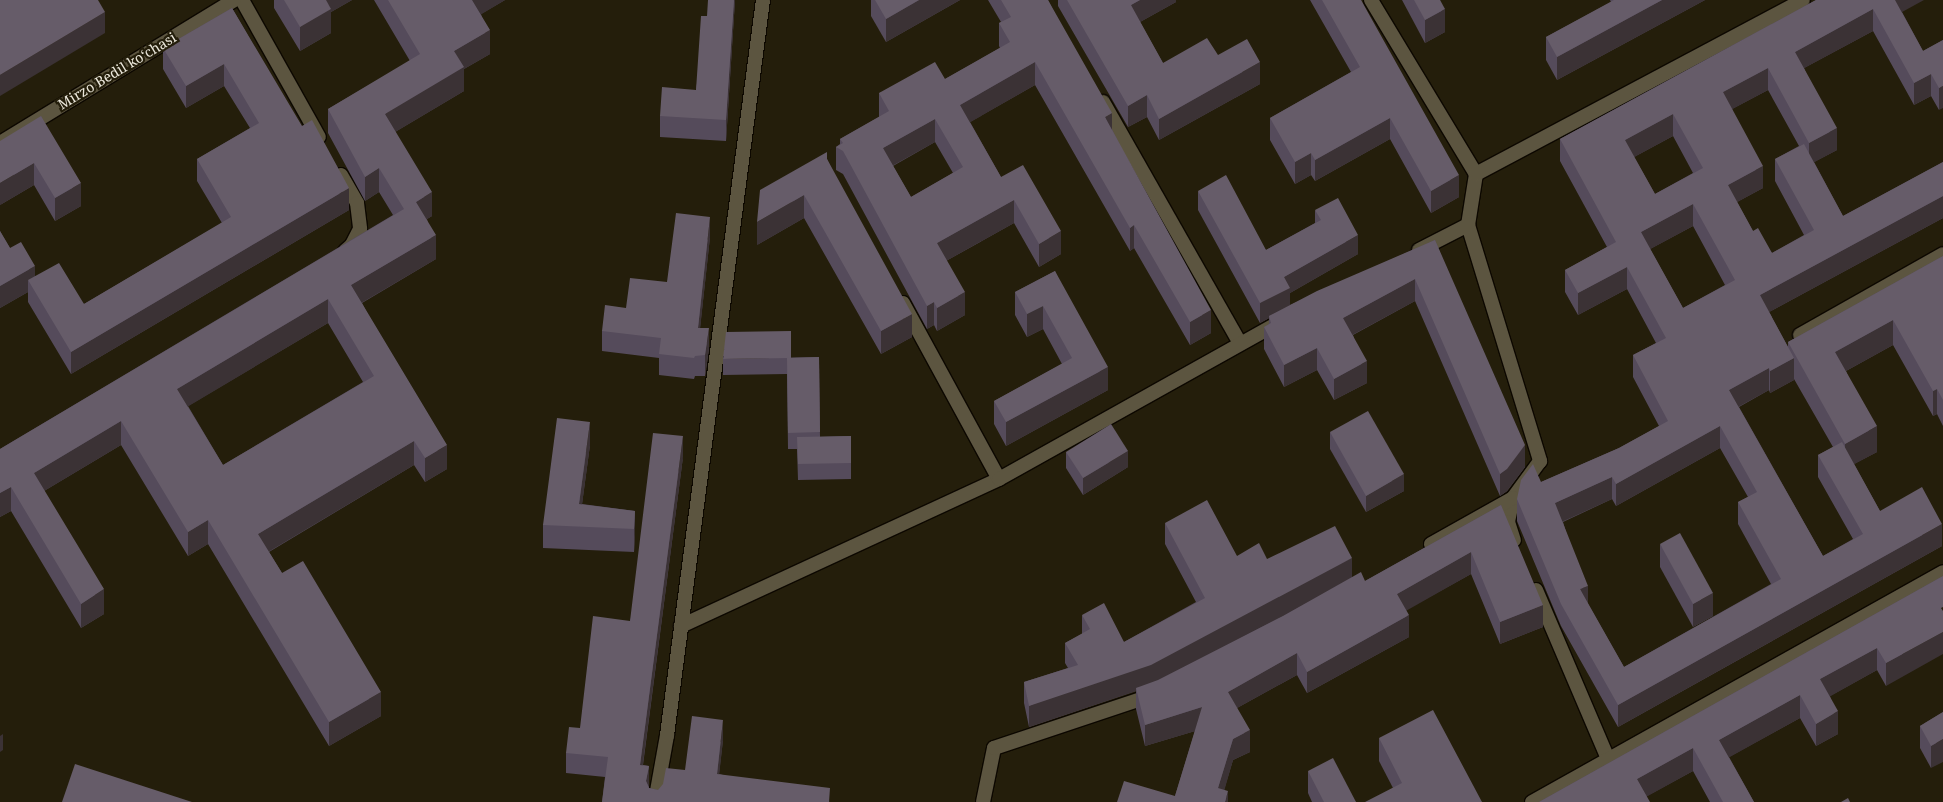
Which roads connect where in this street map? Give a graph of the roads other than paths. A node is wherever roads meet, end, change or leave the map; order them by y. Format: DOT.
graph roads {
  1 [pos="234,0"];
  2 [pos="242,0"];
  3 [pos="763,0"];
  4 [pos="1371,0"];
  5 [pos="1803,0"];
  6 [pos="1094,86"];
  7 [pos="0,143"];
  8 [pos="324,146"];
  9 [pos="333,162"];
  10 [pos="1476,174"];
  11 [pos="1468,225"];
  12 [pos="1943,254"];
  13 [pos="1406,257"];
  14 [pos="333,260"];
  15 [pos="896,290"];
  16 [pos="1293,316"];
  17 [pos="1800,335"];
  18 [pos="1240,343"];
  19 [pos="999,479"];
  20 [pos="1513,498"];
  21 [pos="1418,552"];
  22 [pos="1520,553"];
  23 [pos="1943,572"];
  24 [pos="1531,580"];
  25 [pos="681,626"];
  26 [pos="1163,690"];
  27 [pos="1608,759"];
  28 [pos="655,802"];
  29 [pos="983,802"];
  30 [pos="1532,802"];
  1 -- 7 [label="street, Mirzo Bedil koʻchasi"];
  2 -- 8 [label="street"];
  3 -- 25 [label="street"];
  4 -- 10 [label="street"];
  5 -- 10 [label="street"];
  6 -- 18 [label="street"];
  9 -- 14 [label="street"];
  10 -- 11 [label="street"];
  11 -- 13 [label="street"];
  11 -- 20 [label="street"];
  12 -- 17 [label="street"];
  15 -- 19 [label="street"];
  16 -- 18 [label="street"];
  18 -- 19 [label="street"];
  19 -- 25 [label="street"];
  20 -- 21 [label="street"];
  20 -- 22 [label="street"];
  23 -- 27 [label="street"];
  24 -- 27 [label="street"];
  25 -- 28 [label="street"];
  26 -- 29 [label="street"];
  27 -- 30 [label="street"];
}
